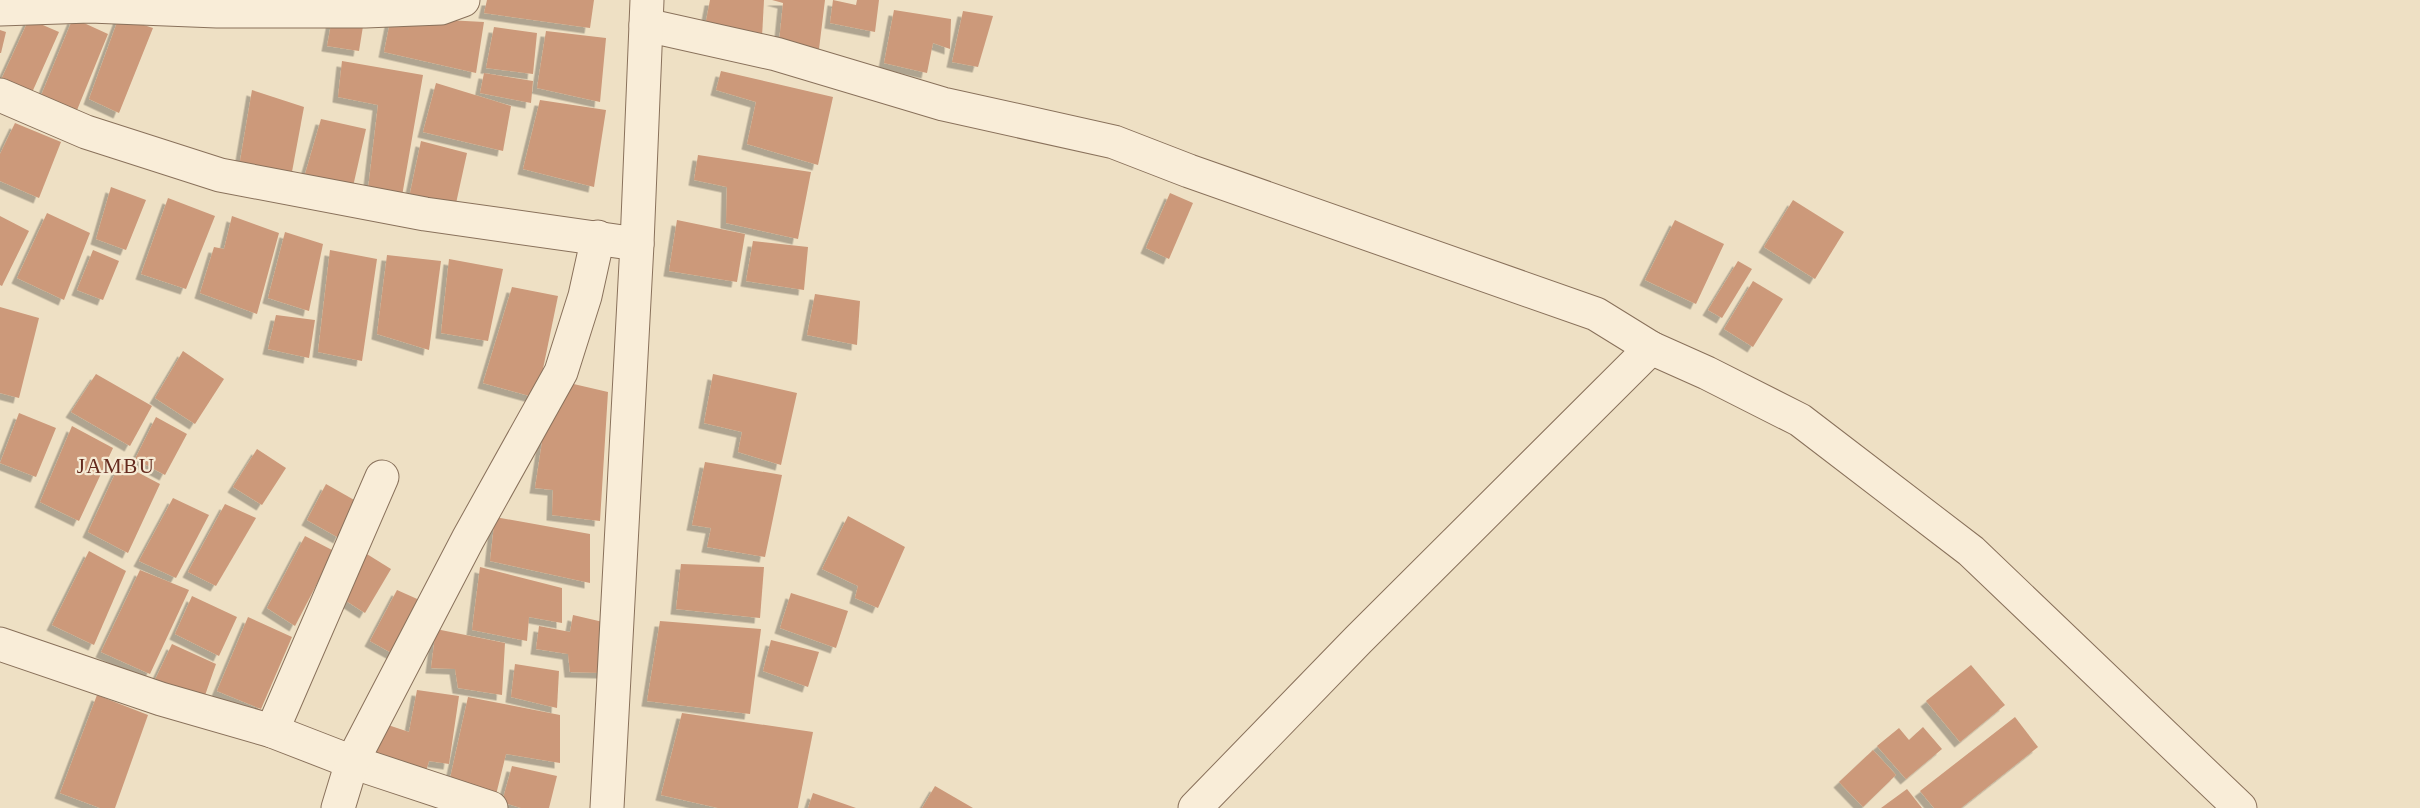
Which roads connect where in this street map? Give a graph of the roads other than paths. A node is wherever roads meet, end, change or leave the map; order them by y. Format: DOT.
graph roads {
  1 [pos="463,0"];
  2 [pos="0,9"];
  3 [pos="647,13"];
  4 [pos="0,95"];
  5 [pos="598,237"];
  6 [pos="637,244"];
  7 [pos="1652,348"];
  8 [pos="382,477"];
  9 [pos="0,644"];
  10 [pos="272,731"];
  11 [pos="352,762"];
  12 [pos="338,808"];
  13 [pos="491,808"];
  14 [pos="607,808"];
  15 [pos="1195,808"];
  16 [pos="2240,808"];
  1 -- 2 [label="street"];
  3 -- 6 [label="street"];
  3 -- 7 [label="street"];
  4 -- 5 [label="street"];
  5 -- 6 [label="street"];
  5 -- 11 [label="street"];
  6 -- 14 [label="street"];
  7 -- 15 [label="street"];
  7 -- 16 [label="street"];
  8 -- 10 [label="street"];
  9 -- 10 [label="street"];
  10 -- 11 [label="street"];
  11 -- 12 [label="street"];
  11 -- 13 [label="street"];
}
